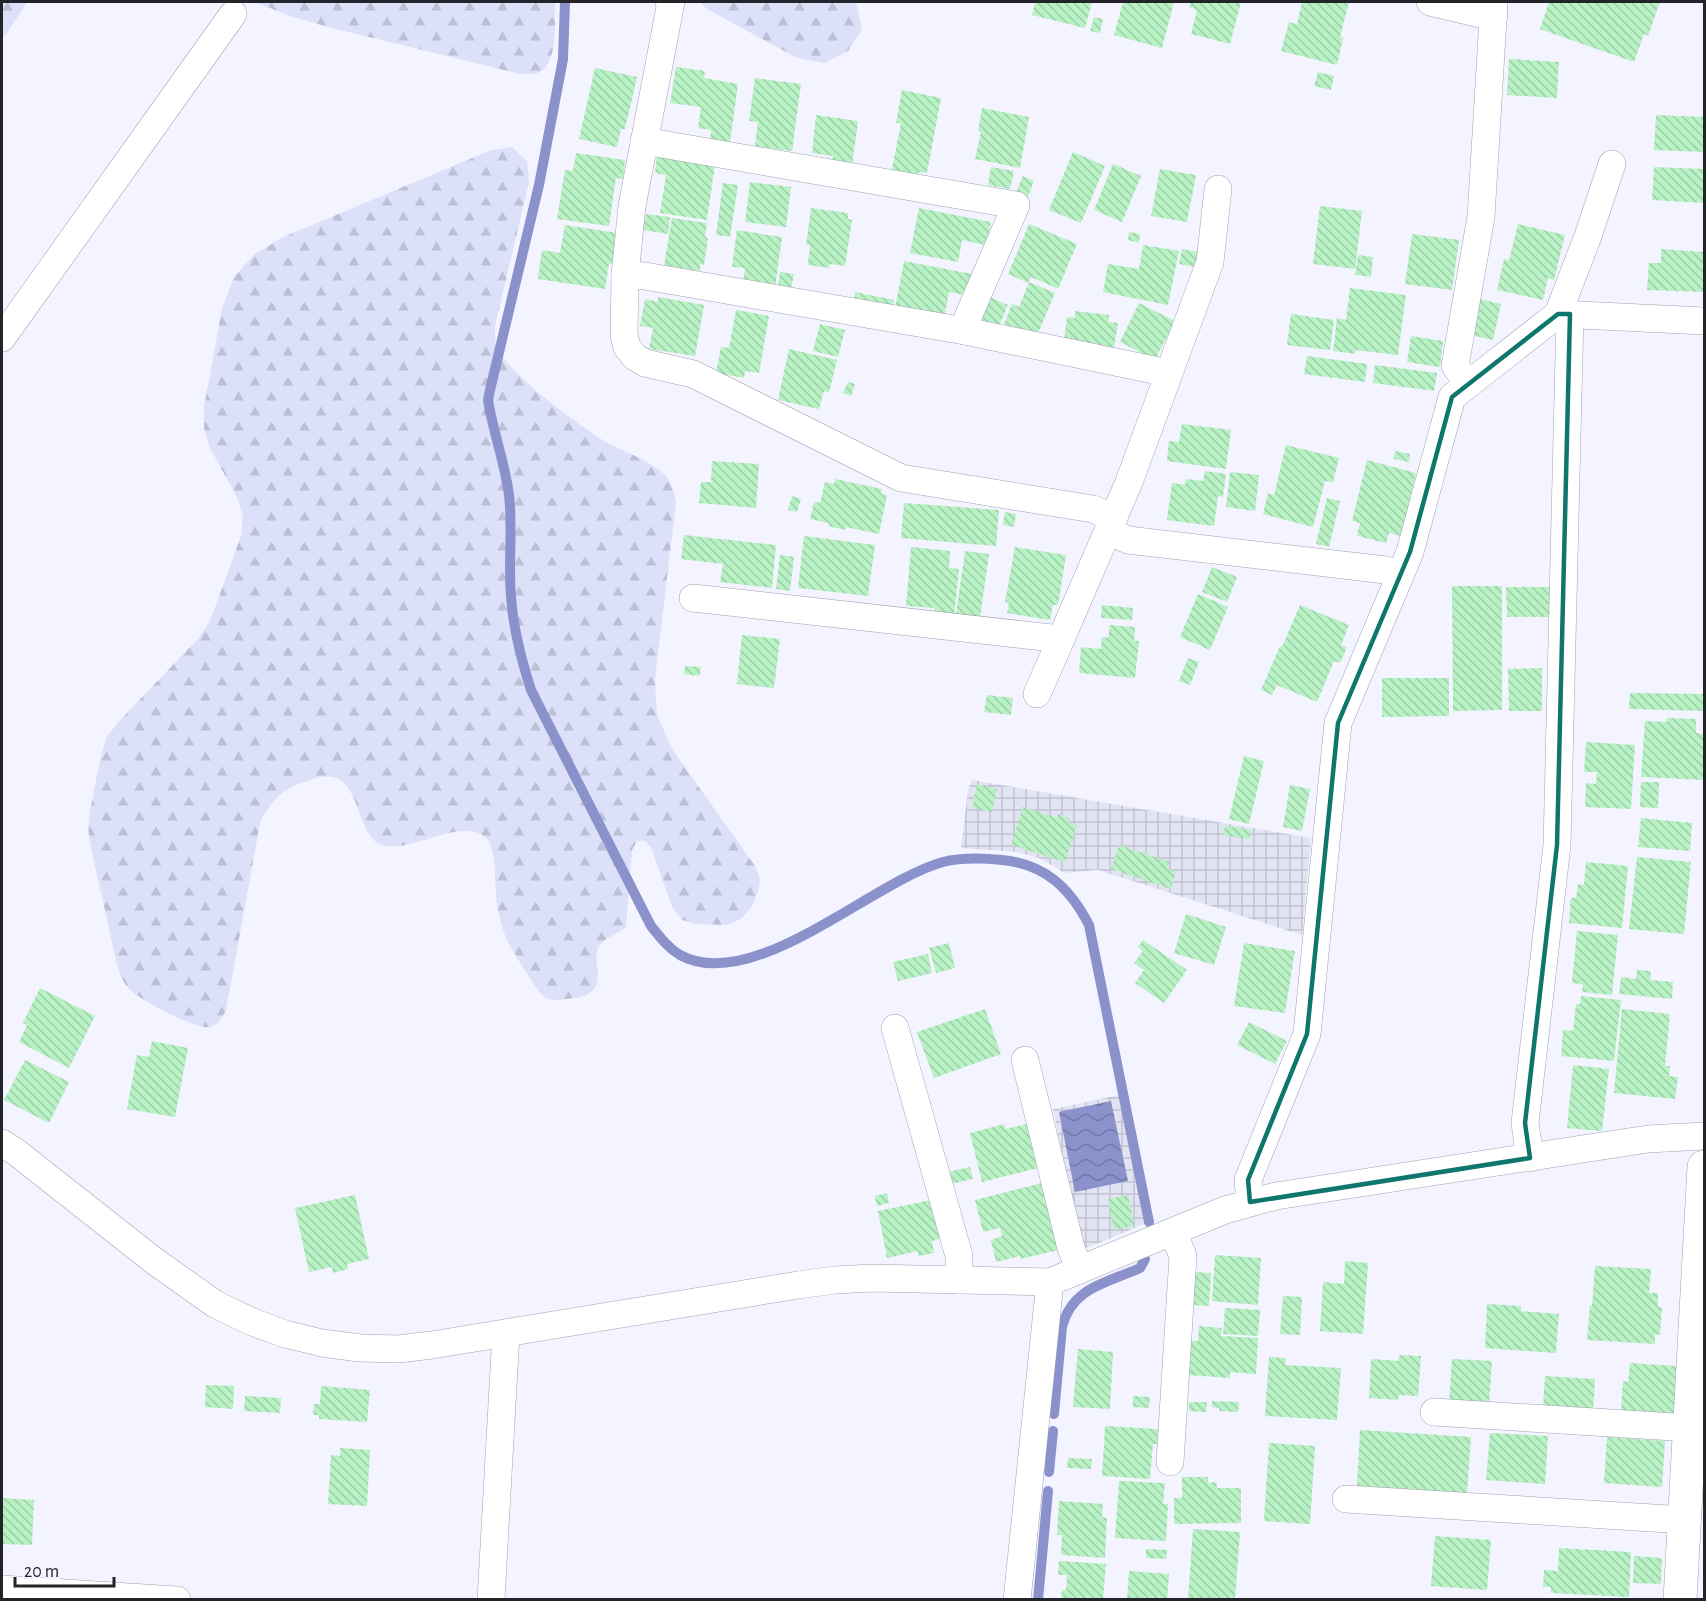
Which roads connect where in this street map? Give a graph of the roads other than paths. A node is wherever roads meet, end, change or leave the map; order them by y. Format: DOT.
graph roads {
  1 [pos="669,2"];
  2 [pos="1430,2"];
  3 [pos="1494,8"];
  4 [pos="233,14"];
  5 [pos="644,141"];
  6 [pos="1612,164"];
  7 [pos="1218,189"];
  8 [pos="625,275"];
  9 [pos="1564,314"];
  10 [pos="1704,321"];
  11 [pos="965,331"];
  12 [pos="2,338"];
  13 [pos="1168,375"];
  14 [pos="1469,384"];
  15 [pos="1111,525"];
  16 [pos="1400,576"];
  17 [pos="693,598"];
  18 [pos="1061,639"];
  19 [pos="1038,694"];
  20 [pos="895,1028"];
  21 [pos="1025,1060"];
  22 [pos="1704,1136"];
  23 [pos="2,1143"];
  24 [pos="1530,1158"];
  25 [pos="1704,1167"];
  26 [pos="1250,1202"];
  27 [pos="1173,1232"];
  28 [pos="1080,1270"];
  29 [pos="959,1280"];
  30 [pos="1050,1282"];
  31 [pos="506,1333"];
  32 [pos="1434,1412"];
  33 [pos="1690,1428"];
  34 [pos="1170,1462"];
  35 [pos="1346,1499"];
  36 [pos="1685,1520"];
  37 [pos="2,1589"];
  38 [pos="177,1599"];
  39 [pos="491,1599"];
  40 [pos="1017,1599"];
  41 [pos="1680,1599"];
  1 -- 5 [label="street"];
  2 -- 3 [label="street"];
  3 -- 14 [label="street"];
  4 -- 12 [label="street"];
  5 -- 8 [label="street"];
  5 -- 11 [label="street"];
  6 -- 9 [label="street"];
  7 -- 13 [label="street"];
  8 -- 11 [label="street"];
  8 -- 15 [label="street"];
  9 -- 10 [label="street"];
  9 -- 14 [label="street"];
  9 -- 24 [label="street"];
  11 -- 13 [label="street"];
  13 -- 15 [label="street"];
  14 -- 16 [label="street"];
  15 -- 16 [label="street"];
  15 -- 18 [label="street"];
  16 -- 26 [label="street"];
  17 -- 18 [label="street"];
  18 -- 19 [label="street"];
  20 -- 29 [label="street"];
  21 -- 28 [label="street"];
  22 -- 24 [label="street"];
  23 -- 31 [label="street"];
  24 -- 26 [label="street"];
  25 -- 33 [label="street"];
  26 -- 27 [label="street"];
  27 -- 28 [label="street"];
  27 -- 34 [label="street"];
  28 -- 30 [label="street"];
  29 -- 30 [label="street"];
  29 -- 31 [label="street"];
  30 -- 40 [label="street"];
  31 -- 39 [label="street"];
  32 -- 33 [label="street"];
  33 -- 36 [label="street"];
  35 -- 36 [label="street"];
  36 -- 41 [label="street"];
  37 -- 38 [label="street"];
}
